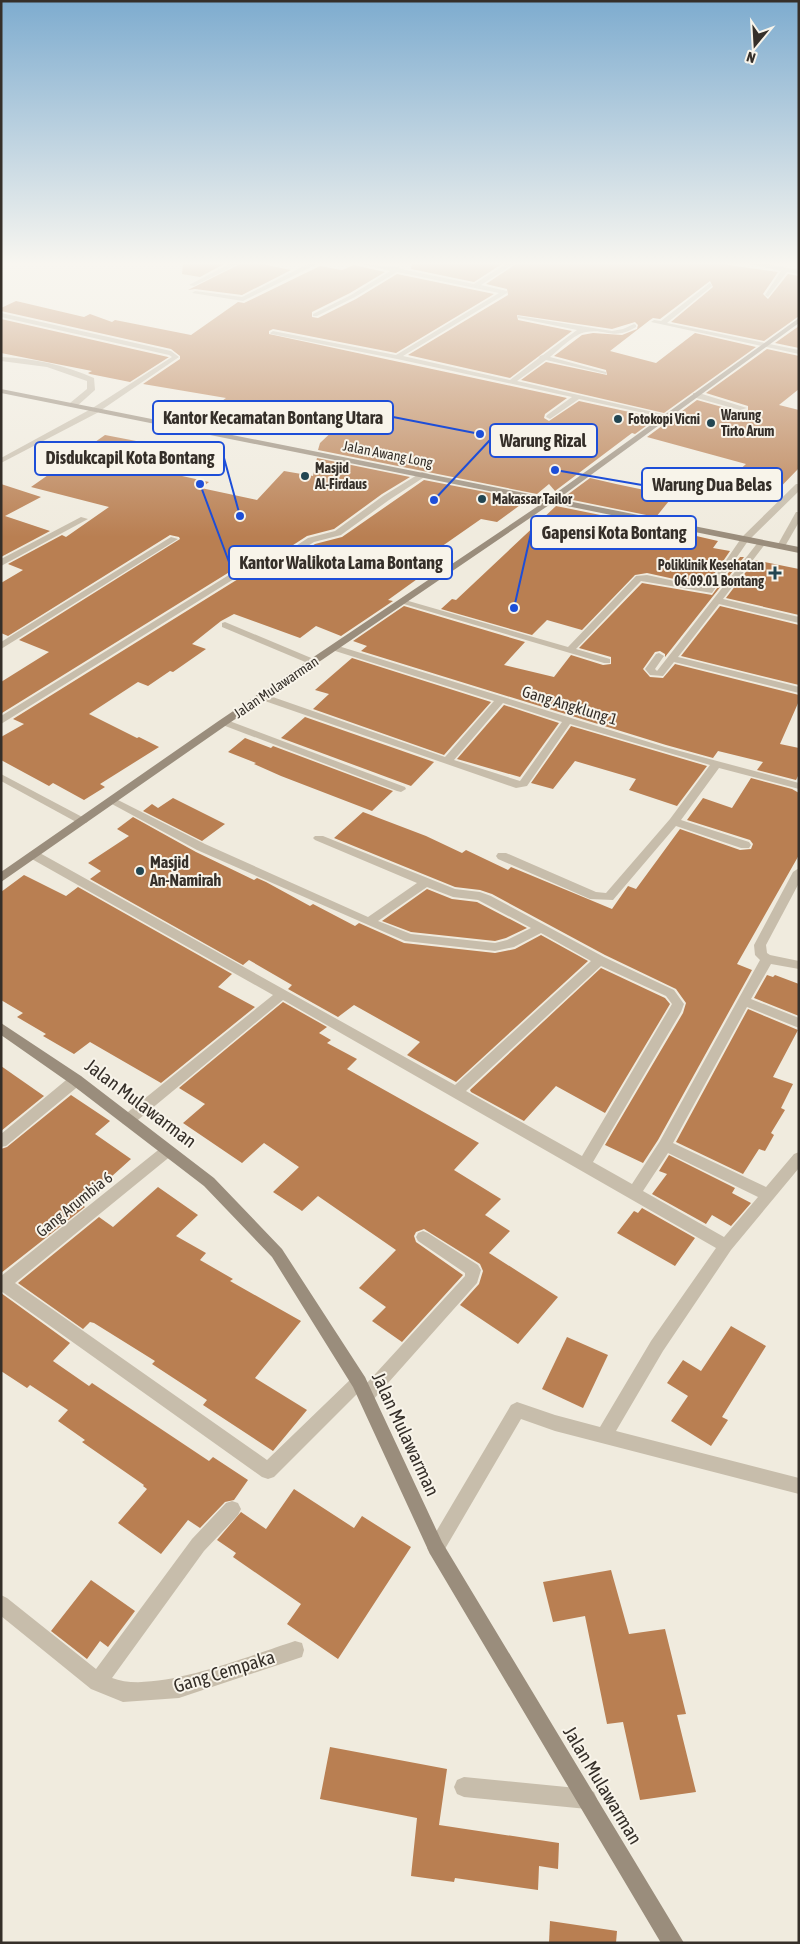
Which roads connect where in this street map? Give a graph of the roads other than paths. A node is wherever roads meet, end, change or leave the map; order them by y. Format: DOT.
graph roads {
  1 [pos="174,355"];
  2 [pos="385,355"];
  3 [pos="401,355"];
  4 [pos="546,355"];
  5 [pos="751,355"];
  6 [pos="397,357"];
  7 [pos="542,357"];
  8 [pos="1,359"];
  9 [pos="604,373"];
  10 [pos="510,382"];
  11 [pos="1,391"];
  12 [pos="696,395"];
  13 [pos="577,397"];
  14 [pos="72,406"];
  15 [pos="743,408"];
  16 [pos="94,411"];
  17 [pos="667,416"];
  18 [pos="550,417"];
  19 [pos="1,461"];
  20 [pos="425,474"];
  21 [pos="799,486"];
  22 [pos="553,500"];
  23 [pos="799,514"];
  24 [pos="84,519"];
  25 [pos="174,539"];
  26 [pos="745,540"];
  27 [pos="762,543"];
  28 [pos="781,546"];
  29 [pos="799,550"];
  30 [pos="1,563"];
  31 [pos="719,601"];
  32 [pos="402,602"];
  33 [pos="799,620"];
  34 [pos="225,625"];
  35 [pos="1,646"];
  36 [pos="335,648"];
  37 [pos="570,650"];
  38 [pos="659,656"];
  39 [pos="673,659"];
  40 [pos="607,661"];
  41 [pos="313,662"];
  42 [pos="799,690"];
  43 [pos="263,697"];
  44 [pos="500,700"];
  45 [pos="568,720"];
  46 [pos="1,721"];
  47 [pos="224,722"];
  48 [pos="448,760"];
  49 [pos="716,764"];
  50 [pos="1,777"];
  51 [pos="799,786"];
  52 [pos="401,789"];
  53 [pos="114,801"];
  54 [pos="674,820"];
  55 [pos="82,821"];
  56 [pos="319,838"];
  57 [pos="745,845"];
  58 [pos="34,855"];
  59 [pos="502,856"];
  60 [pos="799,872"];
  61 [pos="1,878"];
  62 [pos="426,882"];
  63 [pos="369,922"];
  64 [pos="540,928"];
  65 [pos="767,959"];
  66 [pos="600,960"];
  67 [pos="799,965"];
  68 [pos="282,994"];
  69 [pos="743,1001"];
  70 [pos="799,1023"];
  71 [pos="1,1028"];
  72 [pos="76,1080"];
  73 [pos="457,1092"];
  74 [pos="128,1120"];
  75 [pos="1,1142"];
  76 [pos="665,1146"];
  77 [pos="168,1151"];
  78 [pos="799,1158"];
  79 [pos="584,1164"];
  80 [pos="634,1193"];
  81 [pos="769,1195"];
  82 [pos="423,1237"];
  83 [pos="726,1246"];
  84 [pos="2,1283"];
  85 [pos="362,1389"];
  86 [pos="604,1436"];
  87 [pos="799,1486"];
  88 [pos="232,1509"];
  89 [pos="436,1548"];
  90 [pos="1,1604"];
  91 [pos="295,1650"];
  92 [pos="98,1682"];
  93 [pos="464,1787"];
  94 [pos="587,1799"];
  95 [pos="673,1943"];
  1 -- 16 [label="street"];
  2 -- 6 [label="street"];
  3 -- 6 [label="street"];
  4 -- 7 [label="street"];
  5 -- 12 [label="street, Jalan Mulawarman"];
  6 -- 10 [label="street"];
  7 -- 9 [label="street"];
  7 -- 10 [label="street"];
  8 -- 14 [label="street"];
  10 -- 13 [label="street"];
  11 -- 14 [label="street, Jalan Awang Long"];
  12 -- 15 [label="street"];
  12 -- 17 [label="street, Jalan Mulawarman"];
  13 -- 17 [label="street"];
  13 -- 18 [label="street"];
  14 -- 16 [label="street, Jalan Awang Long"];
  16 -- 19 [label="street"];
  16 -- 20 [label="street, Jalan Awang Long"];
  17 -- 22 [label="street, Jalan Mulawarman"];
  20 -- 22 [label="street, Jalan Awang Long"];
  20 -- 46 [label="street"];
  21 -- 26 [label="street"];
  22 -- 26 [label="street, Jalan Awang Long"];
  22 -- 32 [label="street, Jalan Mulawarman"];
  23 -- 28 [label="street"];
  24 -- 30 [label="street"];
  25 -- 35 [label="street"];
  26 -- 27 [label="street, Jalan Awang Long"];
  26 -- 37 [label="street"];
  27 -- 28 [label="street, Jalan Awang Long"];
  27 -- 31 [label="street"];
  28 -- 29 [label="street, Jalan Awang Long"];
  31 -- 33 [label="street"];
  31 -- 39 [label="street"];
  32 -- 36 [label="street, Jalan Mulawarman"];
  32 -- 37 [label="street"];
  34 -- 41 [label="street"];
  36 -- 41 [label="street, Jalan Mulawarman"];
  36 -- 44 [label="street, Gang Angklung 1"];
  37 -- 40 [label="street"];
  38 -- 39 [label="street"];
  39 -- 42 [label="street"];
  41 -- 43 [label="street, Jalan Mulawarman"];
  43 -- 47 [label="street, Jalan Mulawarman"];
  43 -- 48 [label="street"];
  44 -- 45 [label="street, Gang Angklung 1"];
  44 -- 48 [label="street"];
  45 -- 48 [label="street"];
  45 -- 49 [label="street, Gang Angklung 1"];
  47 -- 52 [label="street"];
  47 -- 53 [label="street, Jalan Mulawarman"];
  49 -- 51 [label="street, Gang Angklung 1"];
  49 -- 54 [label="street"];
  50 -- 55 [label="street"];
  53 -- 55 [label="street, Jalan Mulawarman"];
  53 -- 63 [label="street"];
  54 -- 57 [label="street"];
  54 -- 59 [label="street"];
  55 -- 58 [label="street, Jalan Mulawarman"];
  56 -- 62 [label="street"];
  58 -- 61 [label="street, Jalan Mulawarman"];
  58 -- 68 [label="street"];
  60 -- 65 [label="street"];
  62 -- 63 [label="street"];
  62 -- 64 [label="street"];
  63 -- 64 [label="street"];
  64 -- 66 [label="street"];
  65 -- 67 [label="street"];
  65 -- 69 [label="street"];
  66 -- 73 [label="street"];
  66 -- 79 [label="street"];
  68 -- 73 [label="street"];
  68 -- 74 [label="street"];
  69 -- 70 [label="street"];
  69 -- 76 [label="street"];
  71 -- 72 [label="street, Jalan Mulawarman"];
  72 -- 74 [label="street, Jalan Mulawarman"];
  72 -- 75 [label="street"];
  73 -- 79 [label="street"];
  74 -- 77 [label="street, Jalan Mulawarman"];
  76 -- 80 [label="street"];
  76 -- 81 [label="street"];
  77 -- 84 [label="street, Gang Arumbia 6"];
  77 -- 85 [label="street, Jalan Mulawarman"];
  78 -- 81 [label="street"];
  79 -- 80 [label="street"];
  80 -- 83 [label="street"];
  81 -- 83 [label="street"];
  82 -- 85 [label="street"];
  83 -- 86 [label="street"];
  84 -- 85 [label="street"];
  85 -- 89 [label="street, Jalan Mulawarman"];
  86 -- 87 [label="street"];
  86 -- 89 [label="street"];
  88 -- 92 [label="street"];
  89 -- 94 [label="street, Jalan Mulawarman"];
  90 -- 92 [label="street, Gang Cempaka"];
  91 -- 92 [label="street, Gang Cempaka"];
  93 -- 94 [label="street"];
  94 -- 95 [label="street, Jalan Mulawarman"];
}
